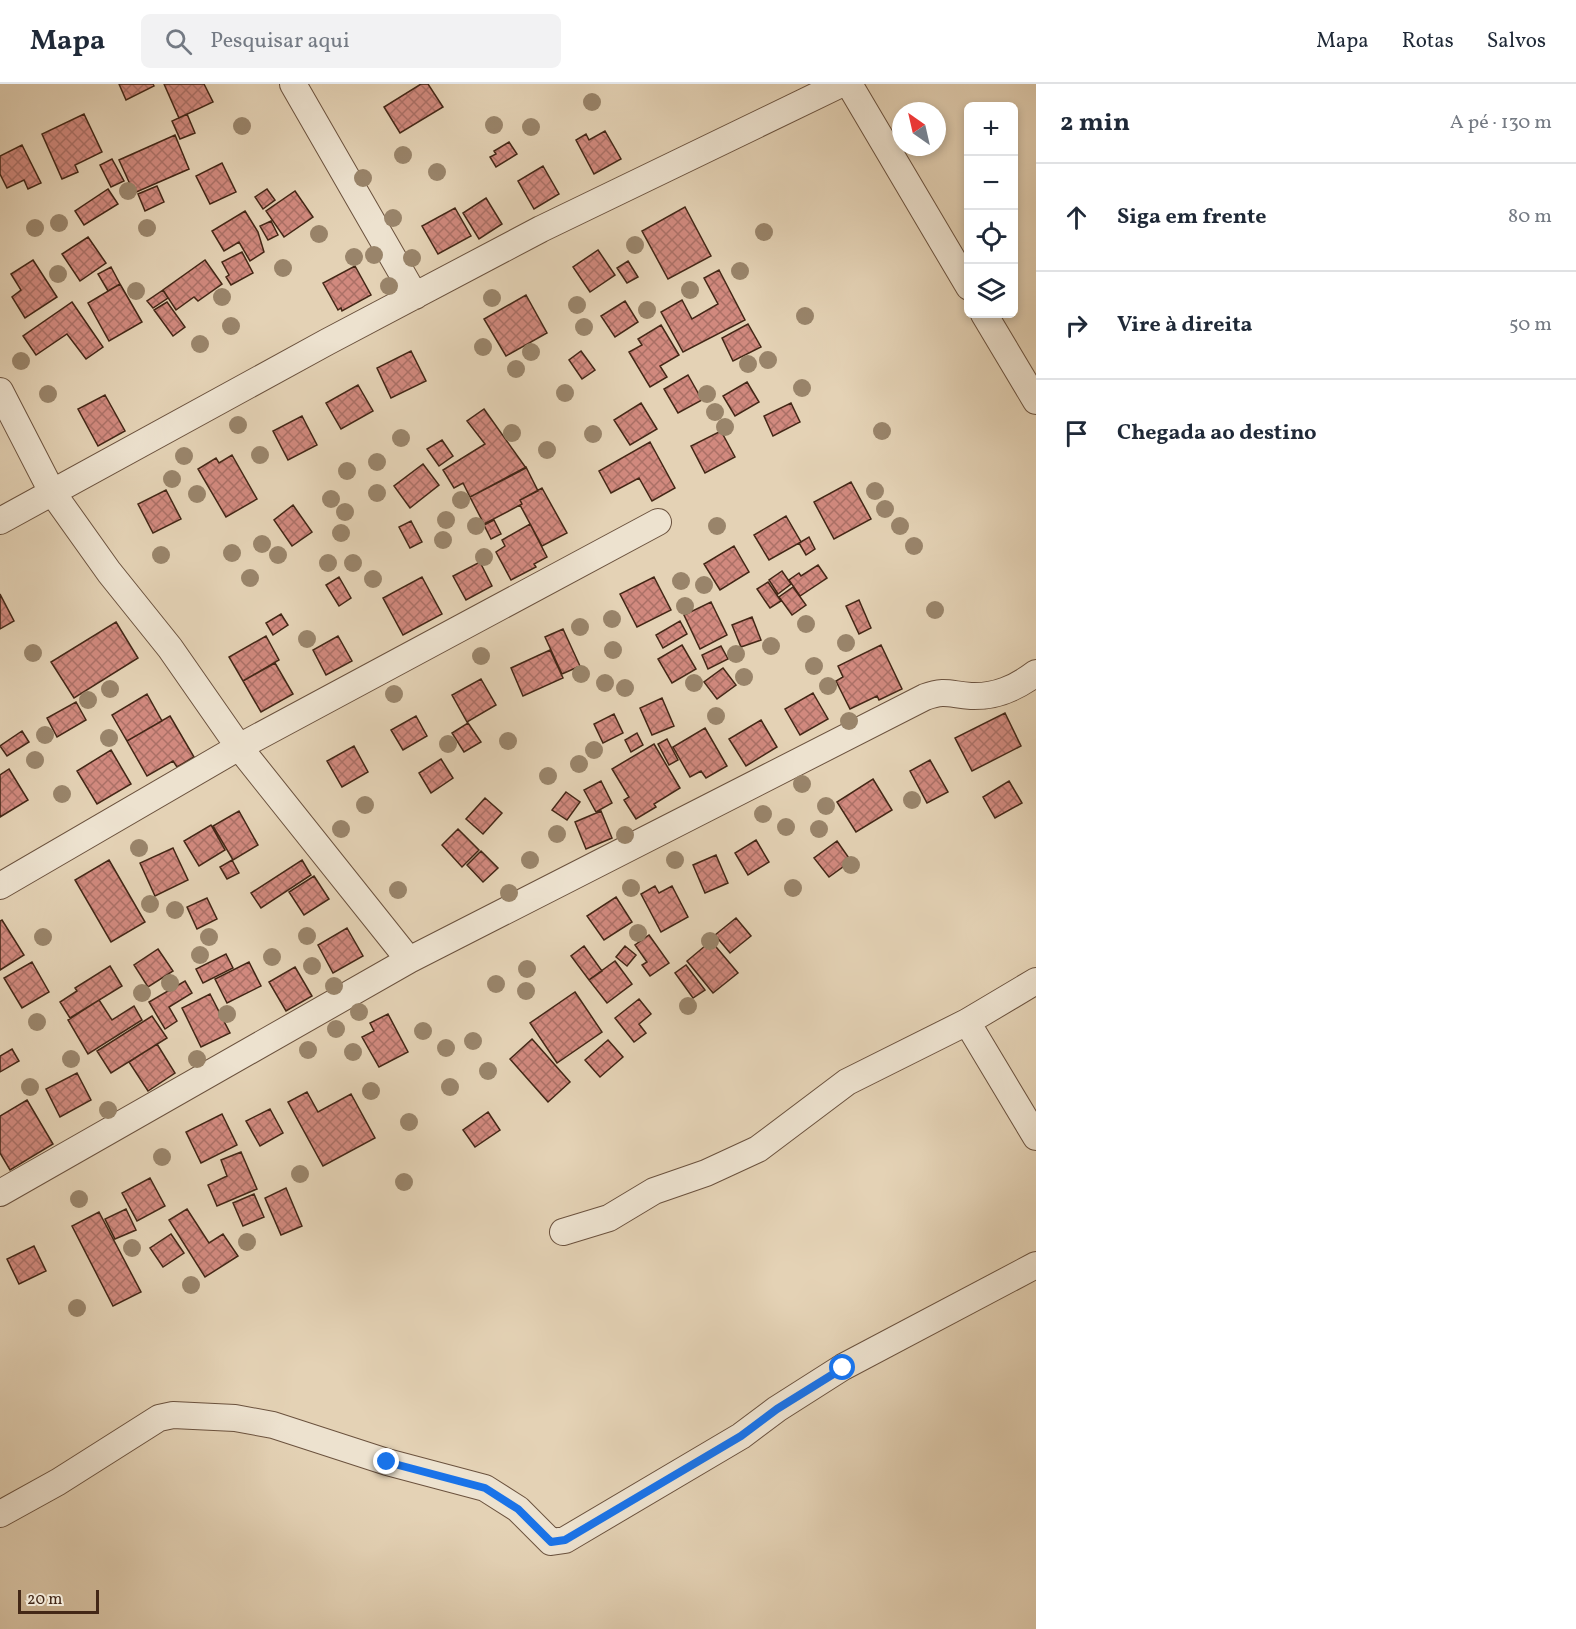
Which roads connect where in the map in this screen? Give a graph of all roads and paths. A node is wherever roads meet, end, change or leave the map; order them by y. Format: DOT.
graph roads {
  1 [pos="293,84"];
  2 [pos="841,84"];
  3 [pos="849,84"];
  4 [pos="964,279"];
  5 [pos="415,296"];
  6 [pos="988,318"];
  7 [pos="1026,362"];
  8 [pos="0,391"];
  9 [pos="1036,401"];
  10 [pos="51,492"];
  11 [pos="0,521"];
  12 [pos="658,522"];
  13 [pos="1036,674"];
  14 [pos="239,747"];
  15 [pos="0,886"];
  16 [pos="409,960"];
  17 [pos="1036,981"];
  18 [pos="967,1022"];
  19 [pos="1036,1137"];
  20 [pos="0,1192"];
  21 [pos="563,1232"];
  22 [pos="1036,1265"];
  23 [pos="0,1514"];
  1 -- 5 [label="street"];
  2 -- 5 [label="street"];
  3 -- 4 [label="street"];
  5 -- 10 [label="street"];
  6 -- 7 [label="street"];
  7 -- 9 [label="street"];
  8 -- 10 [label="street"];
  10 -- 11 [label="street"];
  10 -- 14 [label="street"];
  12 -- 14 [label="street"];
  13 -- 16 [label="street"];
  14 -- 15 [label="street"];
  14 -- 16 [label="street"];
  16 -- 20 [label="street"];
  17 -- 18 [label="street"];
  18 -- 19 [label="street"];
  18 -- 21 [label="street"];
  22 -- 23 [label="street"];
}
